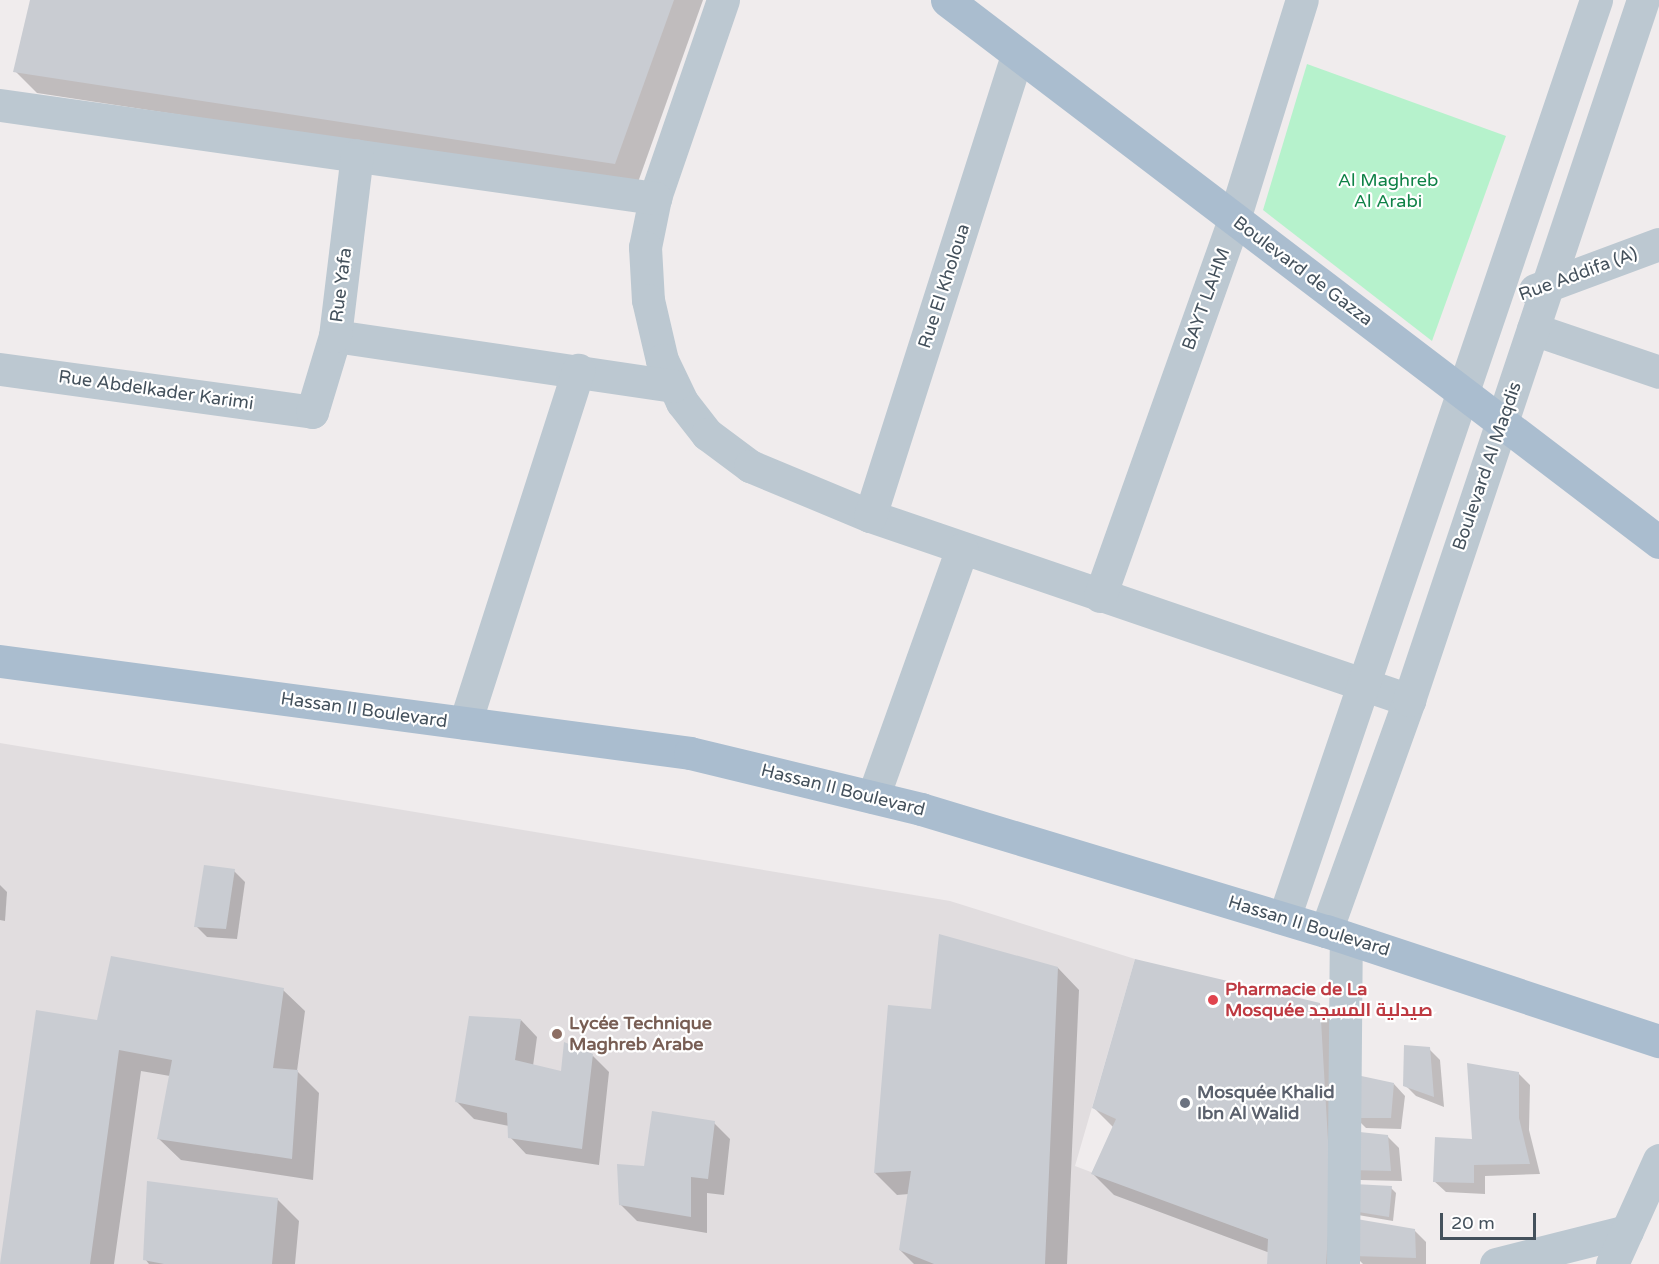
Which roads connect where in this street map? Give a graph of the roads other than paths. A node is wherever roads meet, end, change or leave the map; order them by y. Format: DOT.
graph roads {
  1 [pos="723,0"];
  2 [pos="947,0"];
  3 [pos="1302,0"];
  4 [pos="1596,0"];
  5 [pos="1643,0"];
  6 [pos="1017,55"];
  7 [pos="0,105"];
  8 [pos="357,155"];
  9 [pos="655,198"];
  10 [pos="1234,219"];
  11 [pos="1659,243"];
  12 [pos="1548,286"];
  13 [pos="1496,303"];
  14 [pos="1533,329"];
  15 [pos="335,336"];
  16 [pos="0,369"];
  17 [pos="578,370"];
  18 [pos="1659,372"];
  19 [pos="673,386"];
  20 [pos="1464,393"];
  21 [pos="312,412"];
  22 [pos="1502,421"];
  23 [pos="870,516"];
  24 [pos="1659,542"];
  25 [pos="962,549"];
  26 [pos="1100,596"];
  27 [pos="0,661"];
  28 [pos="1362,685"];
  29 [pos="1409,700"];
  30 [pos="465,723"];
  31 [pos="873,797"];
  32 [pos="1284,918"];
  33 [pos="1336,934"];
  34 [pos="1659,1041"];
  35 [pos="1659,1160"];
  36 [pos="1628,1231"];
  37 [pos="1343,1264"];
  38 [pos="1496,1264"];
  39 [pos="1612,1264"];
  1 -- 9 [label="street"];
  2 -- 6 [label="main road, Boulevard de Gazza"];
  3 -- 10 [label="street, BAYT LAHM"];
  4 -- 13 [label="street"];
  5 -- 12 [label="street, Boulevard Al Maqdis"];
  6 -- 10 [label="main road, Boulevard de Gazza"];
  6 -- 23 [label="street, Rue El Kholoua"];
  7 -- 8 [label="street"];
  8 -- 9 [label="street"];
  8 -- 15 [label="street, Rue Yafa"];
  9 -- 19 [label="street"];
  10 -- 20 [label="main road, Boulevard de Gazza"];
  10 -- 26 [label="street, BAYT LAHM"];
  11 -- 12 [label="street, Rue Addifa (A)"];
  12 -- 13 [label="street, Rue Addifa (A)"];
  12 -- 14 [label="street, Boulevard Al Maqdis"];
  13 -- 20 [label="street"];
  14 -- 18 [label="street"];
  14 -- 22 [label="street, Boulevard Al Maqdis"];
  15 -- 17 [label="street"];
  15 -- 21 [label="street, Rue Yafa"];
  16 -- 21 [label="street, Rue Abdelkader Karimi"];
  17 -- 19 [label="street"];
  17 -- 30 [label="street"];
  19 -- 23 [label="street"];
  20 -- 22 [label="main road, Boulevard de Gazza"];
  20 -- 28 [label="street"];
  22 -- 24 [label="main road, Boulevard de Gazza"];
  22 -- 29 [label="street, Boulevard Al Maqdis"];
  23 -- 25 [label="street"];
  25 -- 26 [label="street"];
  25 -- 31 [label="street"];
  26 -- 28 [label="street"];
  27 -- 30 [label="main road, Hassan II Boulevard"];
  28 -- 29 [label="street"];
  28 -- 32 [label="street"];
  29 -- 33 [label="street, Boulevard Al Maqdis"];
  30 -- 31 [label="main road, Hassan II Boulevard"];
  31 -- 32 [label="main road, Hassan II Boulevard"];
  32 -- 33 [label="main road, Hassan II Boulevard"];
  33 -- 34 [label="main road, Hassan II Boulevard"];
  33 -- 37 [label="street, Boulevard Al Maqdis"];
  35 -- 36 [label="street"];
  36 -- 38 [label="street"];
  36 -- 39 [label="street"];
}
